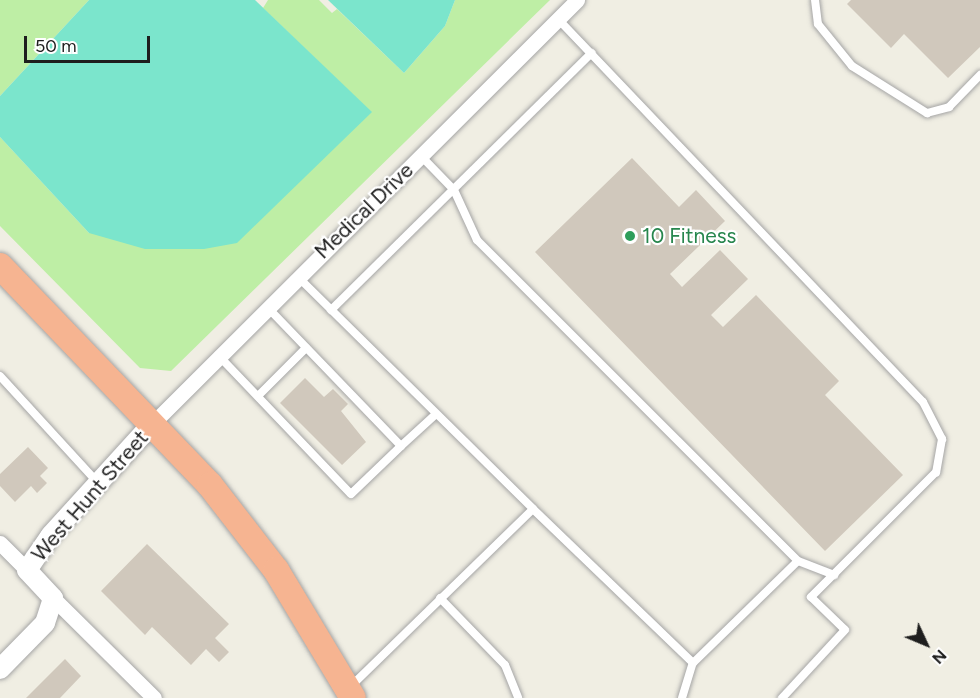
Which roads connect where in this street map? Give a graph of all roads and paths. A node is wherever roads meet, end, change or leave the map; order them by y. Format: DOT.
graph roads {
  1 [pos="577,0"];
  2 [pos="815,0"];
  3 [pos="558,19"];
  4 [pos="592,54"];
  5 [pos="980,75"];
  6 [pos="421,156"];
  7 [pos="454,190"];
  8 [pos="0,266"];
  9 [pos="297,276"];
  10 [pos="267,306"];
  11 [pos="331,310"];
  12 [pos="306,348"];
  13 [pos="217,354"];
  14 [pos="0,376"];
  15 [pos="258,396"];
  16 [pos="436,414"];
  17 [pos="153,423"];
  18 [pos="401,446"];
  19 [pos="100,485"];
  20 [pos="532,509"];
  21 [pos="0,543"];
  22 [pos="798,561"];
  23 [pos="27,570"];
  24 [pos="834,575"];
  25 [pos="54,598"];
  26 [pos="440,598"];
  27 [pos="693,663"];
  28 [pos="0,669"];
  29 [pos="351,693"];
  30 [pos="154,698"];
  31 [pos="518,698"];
  32 [pos="682,698"];
  33 [pos="782,698"];
  1 -- 3 [label="street, Medical Drive"];
  2 -- 5 [label="lane"];
  3 -- 4 [label="lane"];
  3 -- 6 [label="street, Medical Drive"];
  4 -- 7 [label="lane"];
  4 -- 24 [label="lane"];
  6 -- 7 [label="lane"];
  6 -- 9 [label="street, Medical Drive"];
  7 -- 11 [label="lane"];
  7 -- 22 [label="lane"];
  8 -- 17 [label="highway"];
  9 -- 10 [label="street, Medical Drive"];
  9 -- 11 [label="lane"];
  10 -- 12 [label="lane"];
  10 -- 13 [label="street, Medical Drive"];
  11 -- 16 [label="lane"];
  12 -- 15 [label="lane"];
  12 -- 18 [label="lane"];
  13 -- 15 [label="lane"];
  13 -- 17 [label="street, Medical Drive"];
  14 -- 19 [label="lane"];
  15 -- 18 [label="lane"];
  16 -- 18 [label="lane"];
  16 -- 20 [label="lane"];
  17 -- 19 [label="street, West Hunt Street"];
  17 -- 29 [label="highway"];
  19 -- 23 [label="street, West Hunt Street"];
  20 -- 26 [label="lane"];
  20 -- 27 [label="lane"];
  21 -- 23 [label="street"];
  22 -- 24 [label="lane"];
  22 -- 27 [label="lane"];
  23 -- 25 [label="street"];
  24 -- 33 [label="lane"];
  25 -- 28 [label="street"];
  25 -- 30 [label="street"];
  26 -- 29 [label="lane"];
  26 -- 31 [label="lane"];
  27 -- 32 [label="lane"];
}
